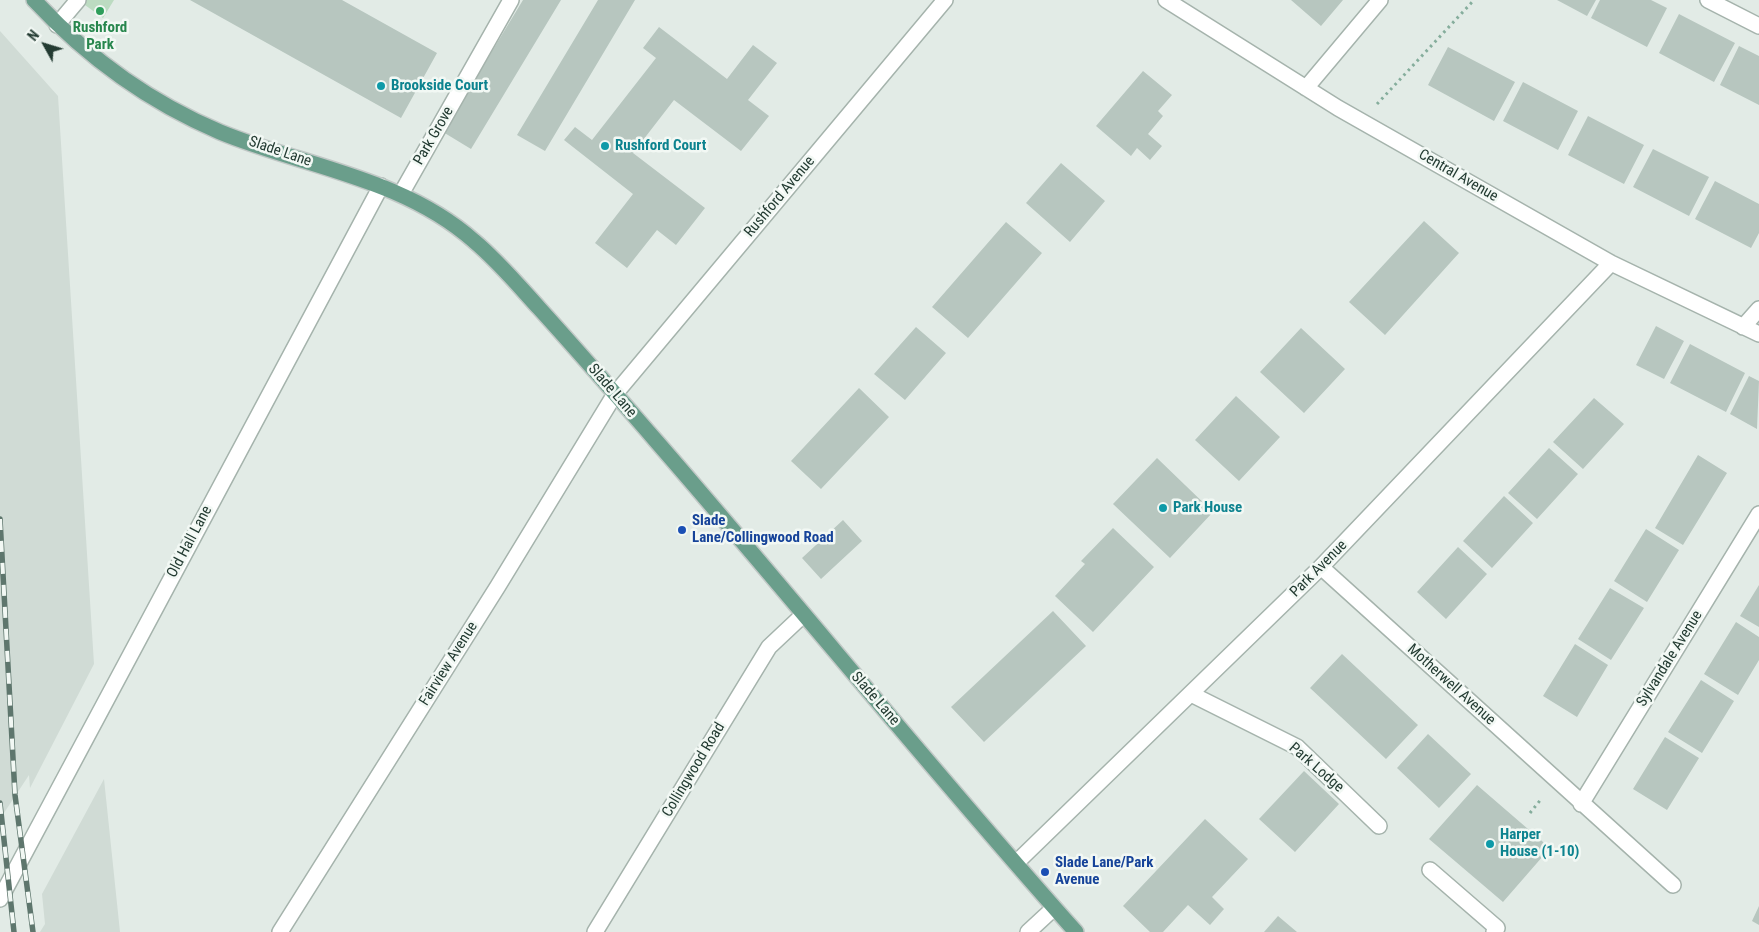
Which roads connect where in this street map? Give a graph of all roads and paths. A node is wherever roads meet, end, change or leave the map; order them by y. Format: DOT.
graph roads {
  1 [pos="34,0"];
  2 [pos="78,0"];
  3 [pos="511,0"];
  4 [pos="945,0"];
  5 [pos="1166,0"];
  6 [pos="1380,0"];
  7 [pos="1474,0"];
  8 [pos="1708,0"];
  9 [pos="57,25"];
  10 [pos="1759,26"];
  11 [pos="1306,88"];
  12 [pos="1361,121"];
  13 [pos="381,186"];
  14 [pos="401,194"];
  15 [pos="1611,263"];
  16 [pos="1759,309"];
  17 [pos="1743,327"];
  18 [pos="1759,334"];
  19 [pos="615,394"];
  20 [pos="1759,514"];
  21 [pos="1321,567"];
  22 [pos="803,615"];
  23 [pos="1191,694"];
  24 [pos="1581,804"];
  25 [pos="1380,826"];
  26 [pos="1016,863"];
  27 [pos="1430,870"];
  28 [pos="1673,884"];
  29 [pos="0,899"];
  30 [pos="1054,908"];
  31 [pos="1495,930"];
  32 [pos="280,932"];
  33 [pos="595,932"];
  34 [pos="1028,932"];
  35 [pos="1076,932"];
  1 -- 9 [label="main road, Slade Lane"];
  2 -- 9 [label="street"];
  3 -- 14 [label="street, Park Grove"];
  4 -- 19 [label="street, Rushford Avenue"];
  5 -- 11 [label="street, Central Avenue"];
  6 -- 11 [label="street"];
  7 -- 12 [label="path"];
  8 -- 10 [label="street"];
  9 -- 13 [label="main road, Slade Lane"];
  11 -- 12 [label="street, Central Avenue"];
  12 -- 15 [label="street, Central Avenue"];
  13 -- 14 [label="main road, Slade Lane"];
  13 -- 29 [label="street, Old Hall Lane"];
  14 -- 19 [label="main road, Slade Lane"];
  15 -- 17 [label="street, Central Avenue"];
  15 -- 21 [label="street, Park Avenue"];
  16 -- 17 [label="street"];
  17 -- 18 [label="street, Central Avenue"];
  19 -- 22 [label="main road, Slade Lane"];
  19 -- 32 [label="street, Fairview Avenue"];
  20 -- 24 [label="street, Sylvandale Avenue"];
  21 -- 23 [label="street, Park Avenue"];
  21 -- 24 [label="street, Motherwell Avenue"];
  22 -- 26 [label="main road, Slade Lane"];
  22 -- 33 [label="street, Collingwood Road"];
  23 -- 25 [label="street, Park Lodge"];
  23 -- 26 [label="street, Park Avenue"];
  24 -- 28 [label="street, Motherwell Avenue"];
  26 -- 30 [label="main road, Slade Lane"];
  27 -- 31 [label="street"];
  30 -- 34 [label="street"];
  30 -- 35 [label="main road, Slade Lane"];
}
